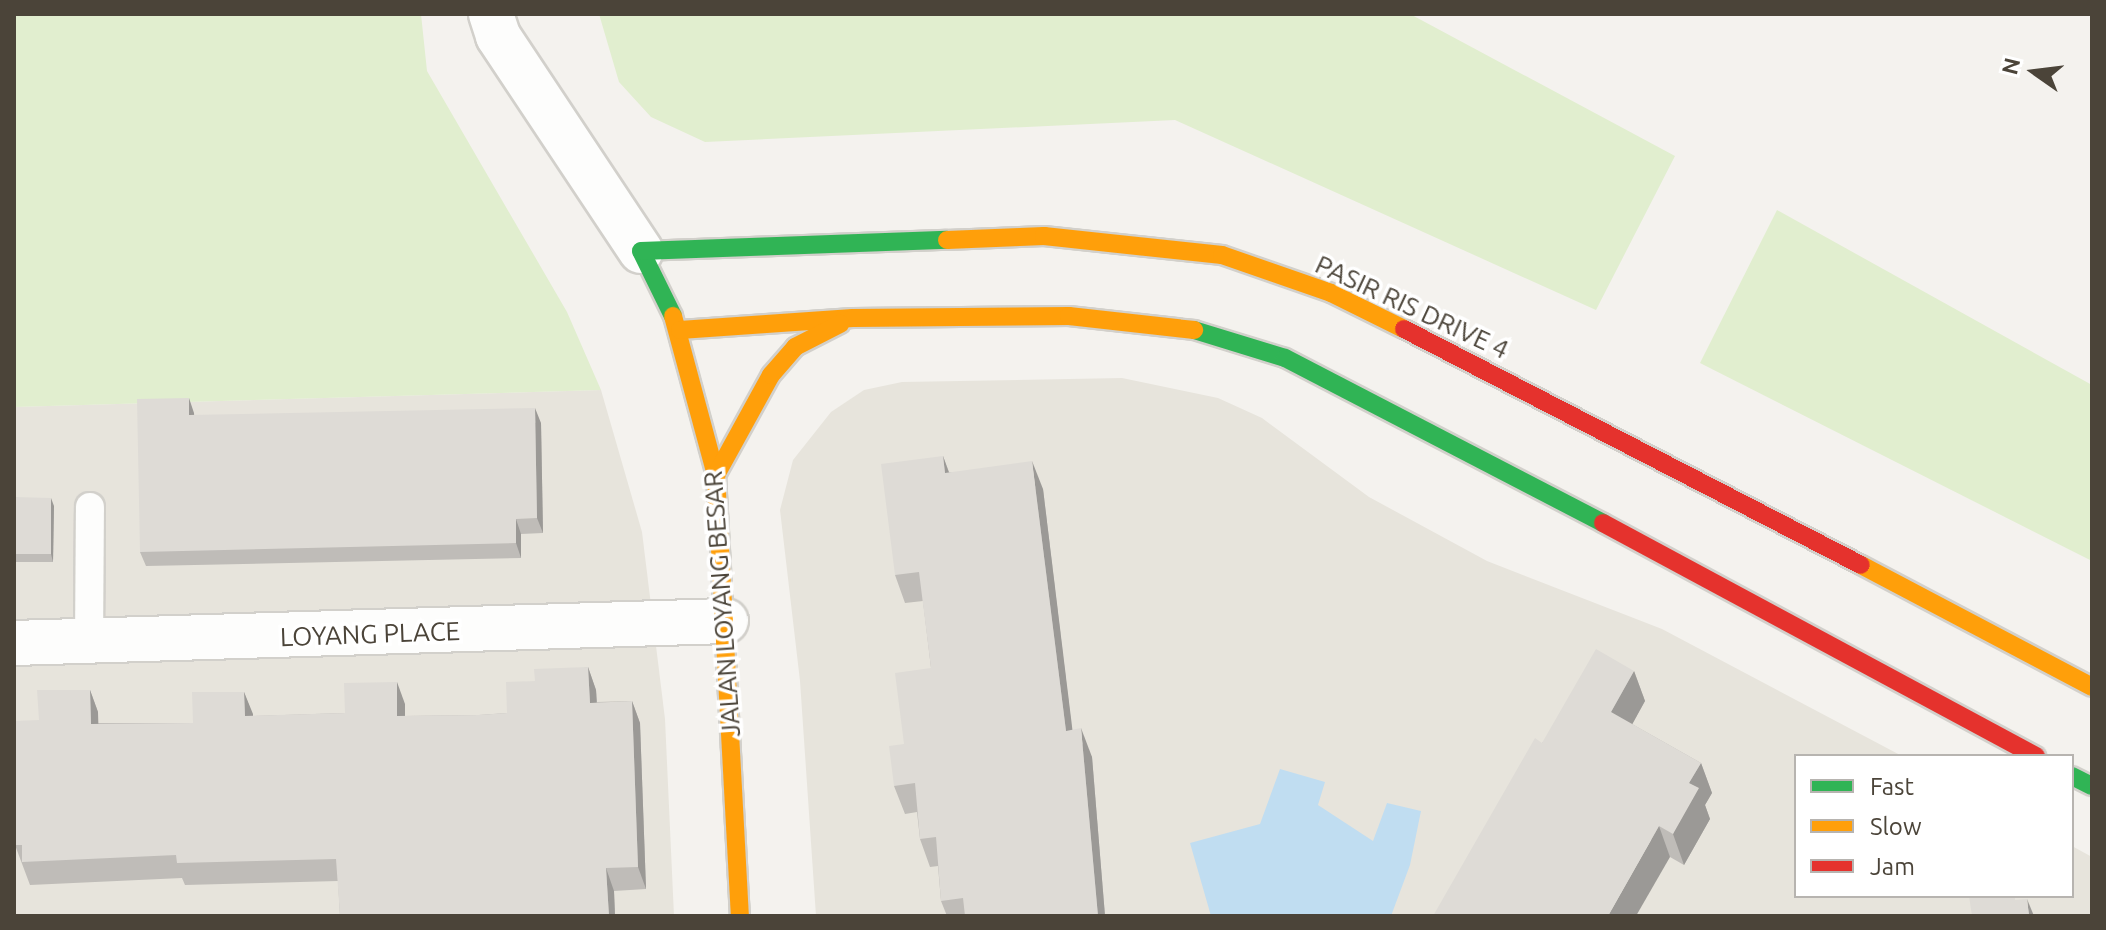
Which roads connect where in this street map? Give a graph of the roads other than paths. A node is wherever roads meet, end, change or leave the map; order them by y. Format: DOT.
graph roads {
  1 [pos="491,14"];
  2 [pos="641,251"];
  3 [pos="853,318"];
  4 [pos="680,330"];
  5 [pos="716,475"];
  6 [pos="90,507"];
  7 [pos="726,621"];
  8 [pos="89,642"];
  9 [pos="14,643"];
  10 [pos="2092,687"];
  11 [pos="2032,754"];
  12 [pos="2074,777"];
  13 [pos="2092,786"];
  14 [pos="740,916"];
  1 -- 2 [label="street, JALAN LOYANG BESAR"];
  2 -- 4 [label="street, JALAN LOYANG BESAR"];
  2 -- 10 [label="street, PASIR RIS DRIVE 4"];
  3 -- 4 [label="street"];
  3 -- 5 [label="street"];
  3 -- 11 [label="street"];
  4 -- 5 [label="street, JALAN LOYANG BESAR"];
  5 -- 7 [label="street, JALAN LOYANG BESAR"];
  6 -- 8 [label="lane"];
  7 -- 8 [label="street, LOYANG PLACE"];
  7 -- 14 [label="street, JALAN LOYANG BESAR"];
  8 -- 9 [label="street, LOYANG PLACE"];
  12 -- 13 [label="street"];
}
